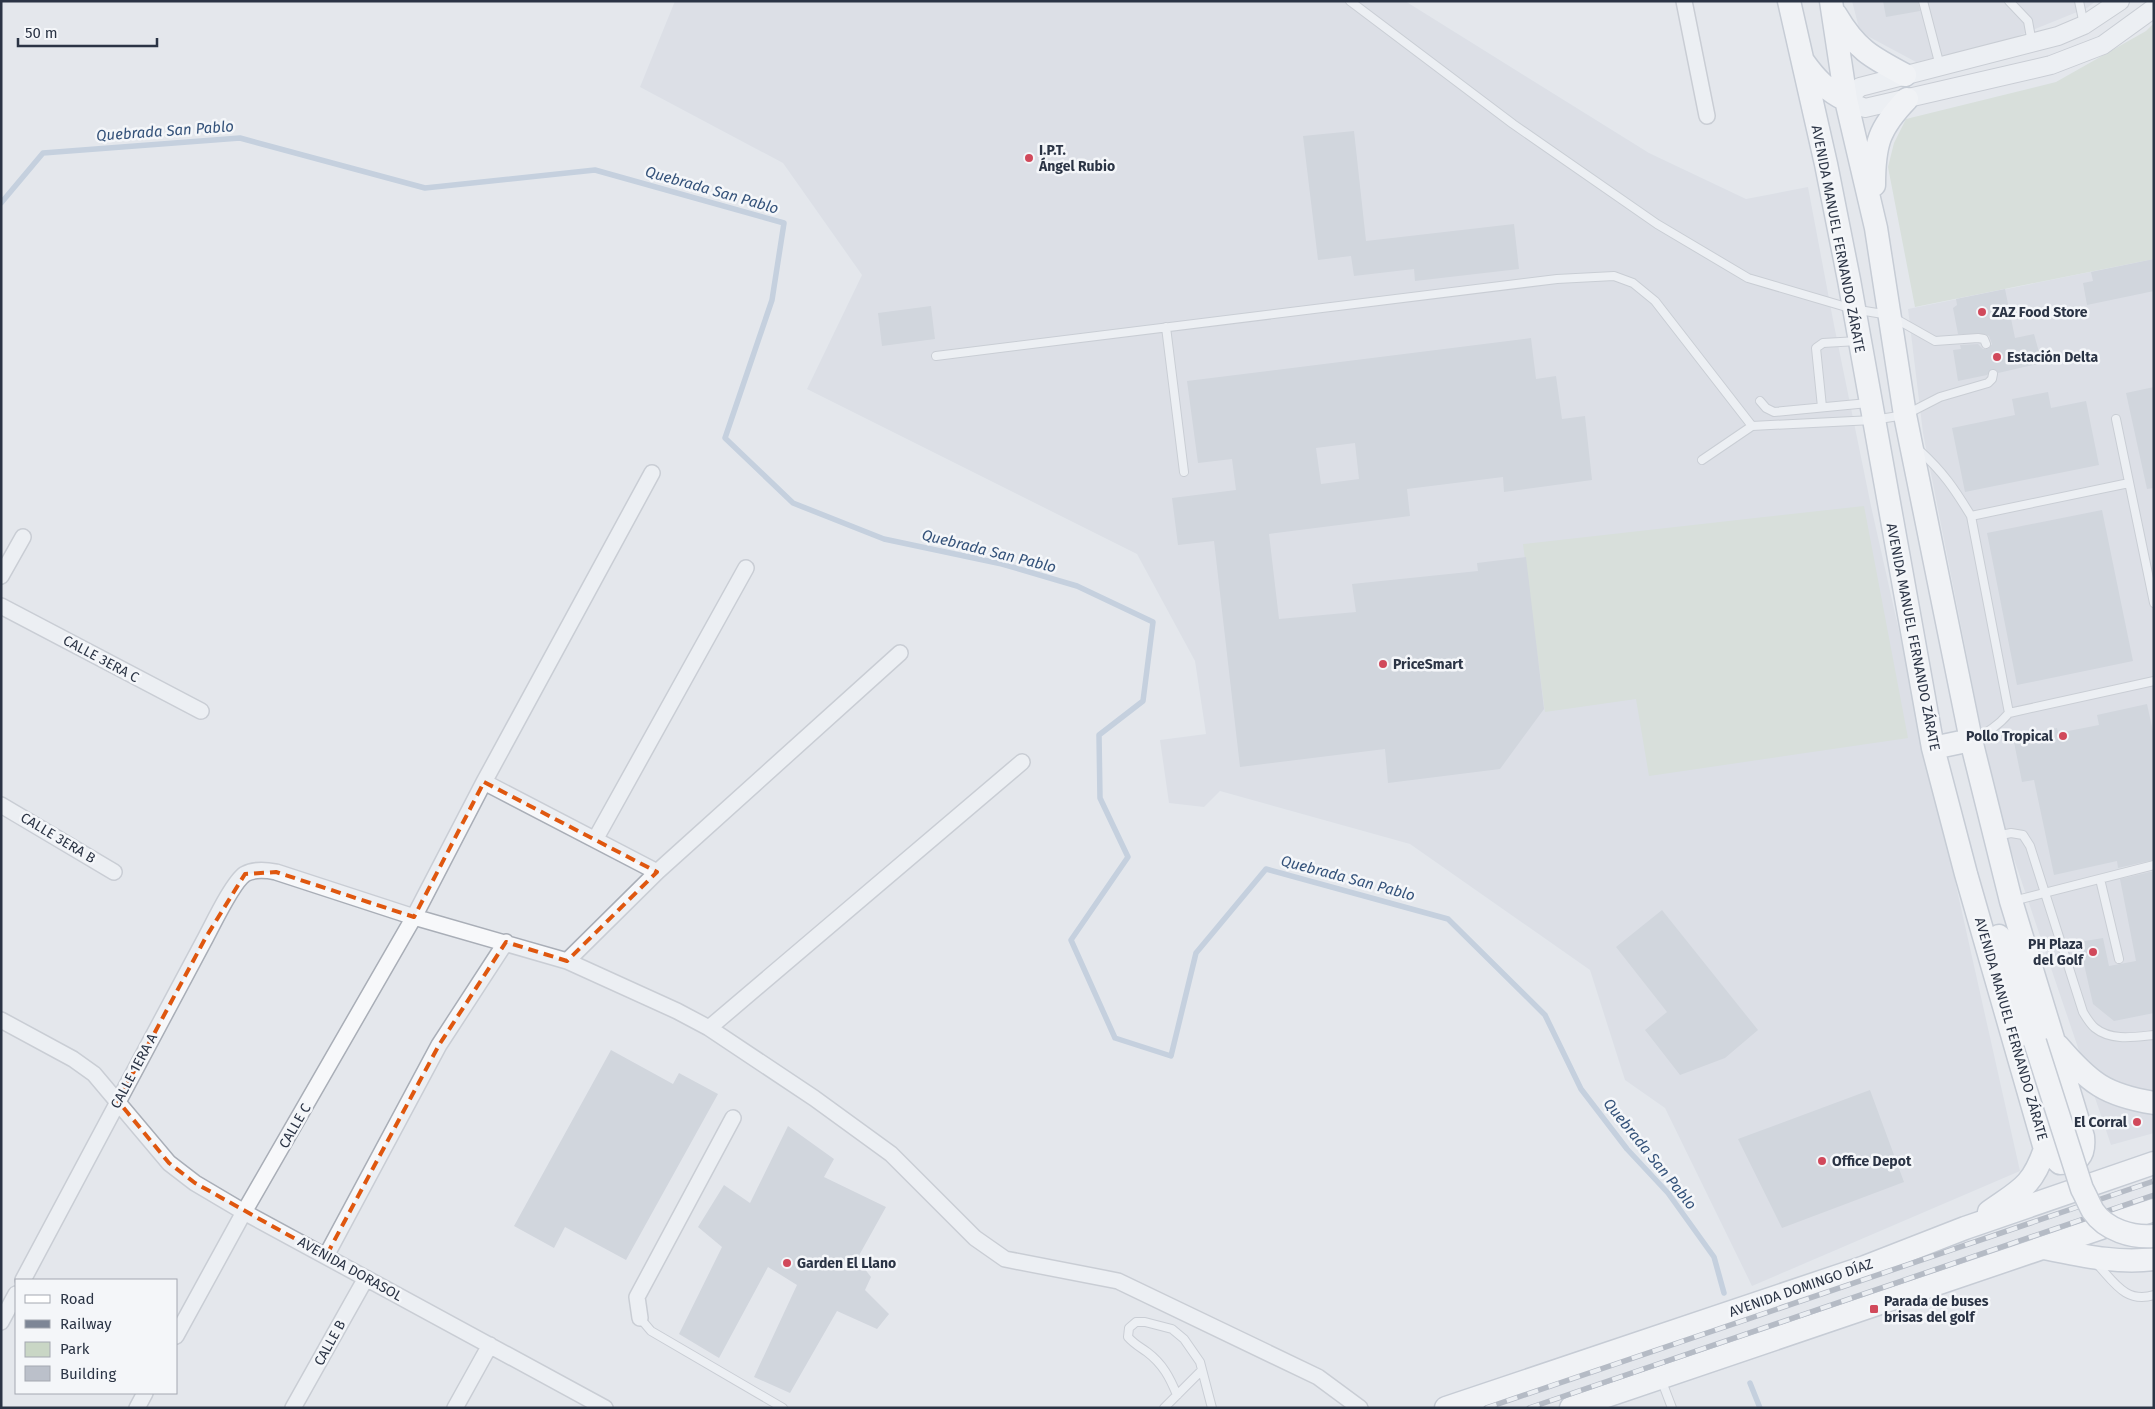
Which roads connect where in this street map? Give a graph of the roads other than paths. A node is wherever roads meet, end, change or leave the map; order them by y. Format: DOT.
graph roads {
  1 [pos="1350,1"];
  2 [pos="1684,1"];
  3 [pos="1789,1"];
  4 [pos="1923,1"];
  5 [pos="2009,1"];
  6 [pos="2079,1"];
  7 [pos="2120,1"];
  8 [pos="1831,4"];
  9 [pos="2154,8"];
  10 [pos="2084,25"];
  11 [pos="2032,43"];
  12 [pos="1800,56"];
  13 [pos="1940,66"];
  14 [pos="1905,75"];
  15 [pos="1945,90"];
  16 [pos="1907,99"];
  17 [pos="1846,100"];
  18 [pos="1708,116"];
  19 [pos="1826,164"];
  20 [pos="1876,228"];
  21 [pos="1853,309"];
  22 [pos="1889,315"];
  23 [pos="1166,327"];
  24 [pos="1858,340"];
  25 [pos="1986,344"];
  26 [pos="936,356"];
  27 [pos="1993,374"];
  28 [pos="1760,401"];
  29 [pos="1822,407"];
  30 [pos="1872,411"];
  31 [pos="1905,415"];
  32 [pos="2116,419"];
  33 [pos="1752,426"];
  34 [pos="1912,444"];
  35 [pos="1702,460"];
  36 [pos="1184,472"];
  37 [pos="652,473"];
  38 [pos="2129,483"];
  39 [pos="1971,516"];
  40 [pos="23,537"];
  41 [pos="746,568"];
  42 [pos="1,576"];
  43 [pos="2154,604"];
  44 [pos="1,606"];
  45 [pos="900,653"];
  46 [pos="2154,680"];
  47 [pos="201,711"];
  48 [pos="2008,713"];
  49 [pos="1971,740"];
  50 [pos="1933,748"];
  51 [pos="1022,762"];
  52 [pos="484,782"];
  53 [pos="1,805"];
  54 [pos="1994,836"];
  55 [pos="596,838"];
  56 [pos="2154,865"];
  57 [pos="114,872"];
  58 [pos="657,872"];
  59 [pos="1966,874"];
  60 [pos="2100,879"];
  61 [pos="2045,892"];
  62 [pos="2011,902"];
  63 [pos="414,916"];
  64 [pos="506,942"];
  65 [pos="2119,959"];
  66 [pos="567,961"];
  67 [pos="1,1020"];
  68 [pos="709,1028"];
  69 [pos="2154,1035"];
  70 [pos="2044,1041"];
  71 [pos="118,1101"];
  72 [pos="2154,1103"];
  73 [pos="733,1118"];
  74 [pos="2045,1149"];
  75 [pos="2154,1163"];
  76 [pos="2154,1210"];
  77 [pos="244,1212"];
  78 [pos="1965,1228"];
  79 [pos="2154,1236"];
  80 [pos="2043,1248"];
  81 [pos="326,1256"];
  82 [pos="2091,1257"];
  83 [pos="2154,1259"];
  84 [pos="366,1278"];
  85 [pos="24,1279"];
  86 [pos="2154,1295"];
  87 [pos="15,1296"];
  88 [pos="640,1318"];
  89 [pos="1176,1319"];
  90 [pos="1,1322"];
  91 [pos="178,1332"];
  92 [pos="490,1345"];
  93 [pos="1202,1370"];
  94 [pos="1661,1378"];
  95 [pos="144,1394"];
  96 [pos="1177,1395"];
  97 [pos="136,1408"];
  98 [pos="294,1408"];
  99 [pos="455,1408"];
  100 [pos="605,1408"];
  101 [pos="783,1408"];
  102 [pos="1164,1408"];
  103 [pos="1212,1408"];
  104 [pos="1360,1408"];
  105 [pos="1446,1408"];
  106 [pos="1571,1408"];
  107 [pos="1672,1408"];
  1 -- 21 [label="lane"];
  2 -- 18 [label="street"];
  3 -- 12 [label="main road, AVENIDA MANUEL FERNANDO ZÁRATE"];
  4 -- 13 [label="lane"];
  5 -- 11 [label="lane"];
  6 -- 10 [label="lane"];
  7 -- 10 [label="street"];
  8 -- 14 [label="main road"];
  8 -- 17 [label="main road, AVENIDA MANUEL FERNANDO ZÁRATE"];
  9 -- 15 [label="street"];
  10 -- 11 [label="street"];
  11 -- 13 [label="street"];
  12 -- 17 [label="main road"];
  12 -- 19 [label="main road, AVENIDA MANUEL FERNANDO ZÁRATE"];
  13 -- 14 [label="street"];
  13 -- 15 [label="street"];
  14 -- 17 [label="street"];
  15 -- 16 [label="street"];
  16 -- 17 [label="street"];
  16 -- 20 [label="main road"];
  17 -- 19 [label="main road"];
  17 -- 20 [label="main road, AVENIDA MANUEL FERNANDO ZÁRATE"];
  19 -- 21 [label="main road, AVENIDA MANUEL FERNANDO ZÁRATE"];
  20 -- 22 [label="main road, AVENIDA MANUEL FERNANDO ZÁRATE"];
  21 -- 22 [label="lane"];
  21 -- 24 [label="main road, AVENIDA MANUEL FERNANDO ZÁRATE"];
  22 -- 25 [label="lane"];
  22 -- 31 [label="main road, AVENIDA MANUEL FERNANDO ZÁRATE"];
  23 -- 26 [label="lane"];
  23 -- 33 [label="lane"];
  23 -- 36 [label="lane"];
  24 -- 29 [label="lane"];
  24 -- 30 [label="main road, AVENIDA MANUEL FERNANDO ZÁRATE"];
  27 -- 31 [label="lane"];
  28 -- 29 [label="lane"];
  29 -- 30 [label="lane"];
  30 -- 31 [label="lane"];
  30 -- 33 [label="lane"];
  30 -- 50 [label="main road, AVENIDA MANUEL FERNANDO ZÁRATE"];
  31 -- 34 [label="main road, AVENIDA MANUEL FERNANDO ZÁRATE"];
  32 -- 38 [label="lane"];
  33 -- 35 [label="lane"];
  34 -- 39 [label="lane"];
  34 -- 49 [label="main road, AVENIDA MANUEL FERNANDO ZÁRATE"];
  37 -- 52 [label="street, CALLE C"];
  38 -- 39 [label="lane"];
  38 -- 43 [label="lane"];
  39 -- 48 [label="lane"];
  40 -- 42 [label="street"];
  41 -- 55 [label="street"];
  44 -- 47 [label="street, CALLE 3ERA C"];
  45 -- 58 [label="street"];
  46 -- 48 [label="lane"];
  48 -- 49 [label="lane"];
  49 -- 50 [label="main road"];
  49 -- 54 [label="main road, AVENIDA MANUEL FERNANDO ZÁRATE"];
  50 -- 59 [label="main road, AVENIDA MANUEL FERNANDO ZÁRATE"];
  51 -- 68 [label="street"];
  52 -- 55 [label="street"];
  52 -- 63 [label="street, CALLE C"];
  53 -- 57 [label="street, CALLE 3ERA B"];
  54 -- 61 [label="lane"];
  54 -- 62 [label="main road, AVENIDA MANUEL FERNANDO ZÁRATE"];
  55 -- 58 [label="street"];
  56 -- 60 [label="lane"];
  58 -- 66 [label="street"];
  59 -- 70 [label="main road"];
  59 -- 74 [label="main road, AVENIDA MANUEL FERNANDO ZÁRATE"];
  60 -- 61 [label="lane"];
  60 -- 65 [label="lane"];
  61 -- 62 [label="lane"];
  61 -- 69 [label="lane"];
  62 -- 70 [label="main road, AVENIDA MANUEL FERNANDO ZÁRATE"];
  63 -- 64 [label="street"];
  63 -- 71 [label="street, CALLE 1ERA A"];
  63 -- 77 [label="street, CALLE C"];
  64 -- 66 [label="street"];
  64 -- 81 [label="street"];
  66 -- 68 [label="street"];
  67 -- 71 [label="street, AVENIDA DORASOL"];
  68 -- 89 [label="street"];
  70 -- 72 [label="main road"];
  70 -- 74 [label="main road, AVENIDA MANUEL FERNANDO ZÁRATE"];
  70 -- 79 [label="main road, bridge"];
  71 -- 77 [label="street, AVENIDA DORASOL"];
  71 -- 85 [label="street, CALLE 1ERA A"];
  73 -- 88 [label="street"];
  74 -- 78 [label="main road"];
  75 -- 78 [label="main road, AVENIDA DOMINGO DÍAZ"];
  76 -- 80 [label="main road"];
  77 -- 81 [label="street, AVENIDA DORASOL"];
  77 -- 91 [label="street, CALLE C"];
  78 -- 105 [label="main road, AVENIDA DOMINGO DÍAZ"];
  80 -- 82 [label="main road"];
  80 -- 94 [label="main road"];
  81 -- 84 [label="street, AVENIDA DORASOL"];
  82 -- 83 [label="main road"];
  82 -- 86 [label="lane"];
  84 -- 92 [label="street, AVENIDA DORASOL"];
  84 -- 98 [label="street, CALLE B"];
  87 -- 90 [label="street"];
  88 -- 101 [label="lane"];
  89 -- 93 [label="lane"];
  89 -- 96 [label="lane"];
  89 -- 104 [label="street"];
  92 -- 99 [label="street"];
  92 -- 100 [label="street, AVENIDA DORASOL"];
  93 -- 96 [label="lane"];
  93 -- 103 [label="lane"];
  94 -- 106 [label="main road"];
  94 -- 107 [label="lane"];
  95 -- 97 [label="street"];
  96 -- 102 [label="lane"];
}
